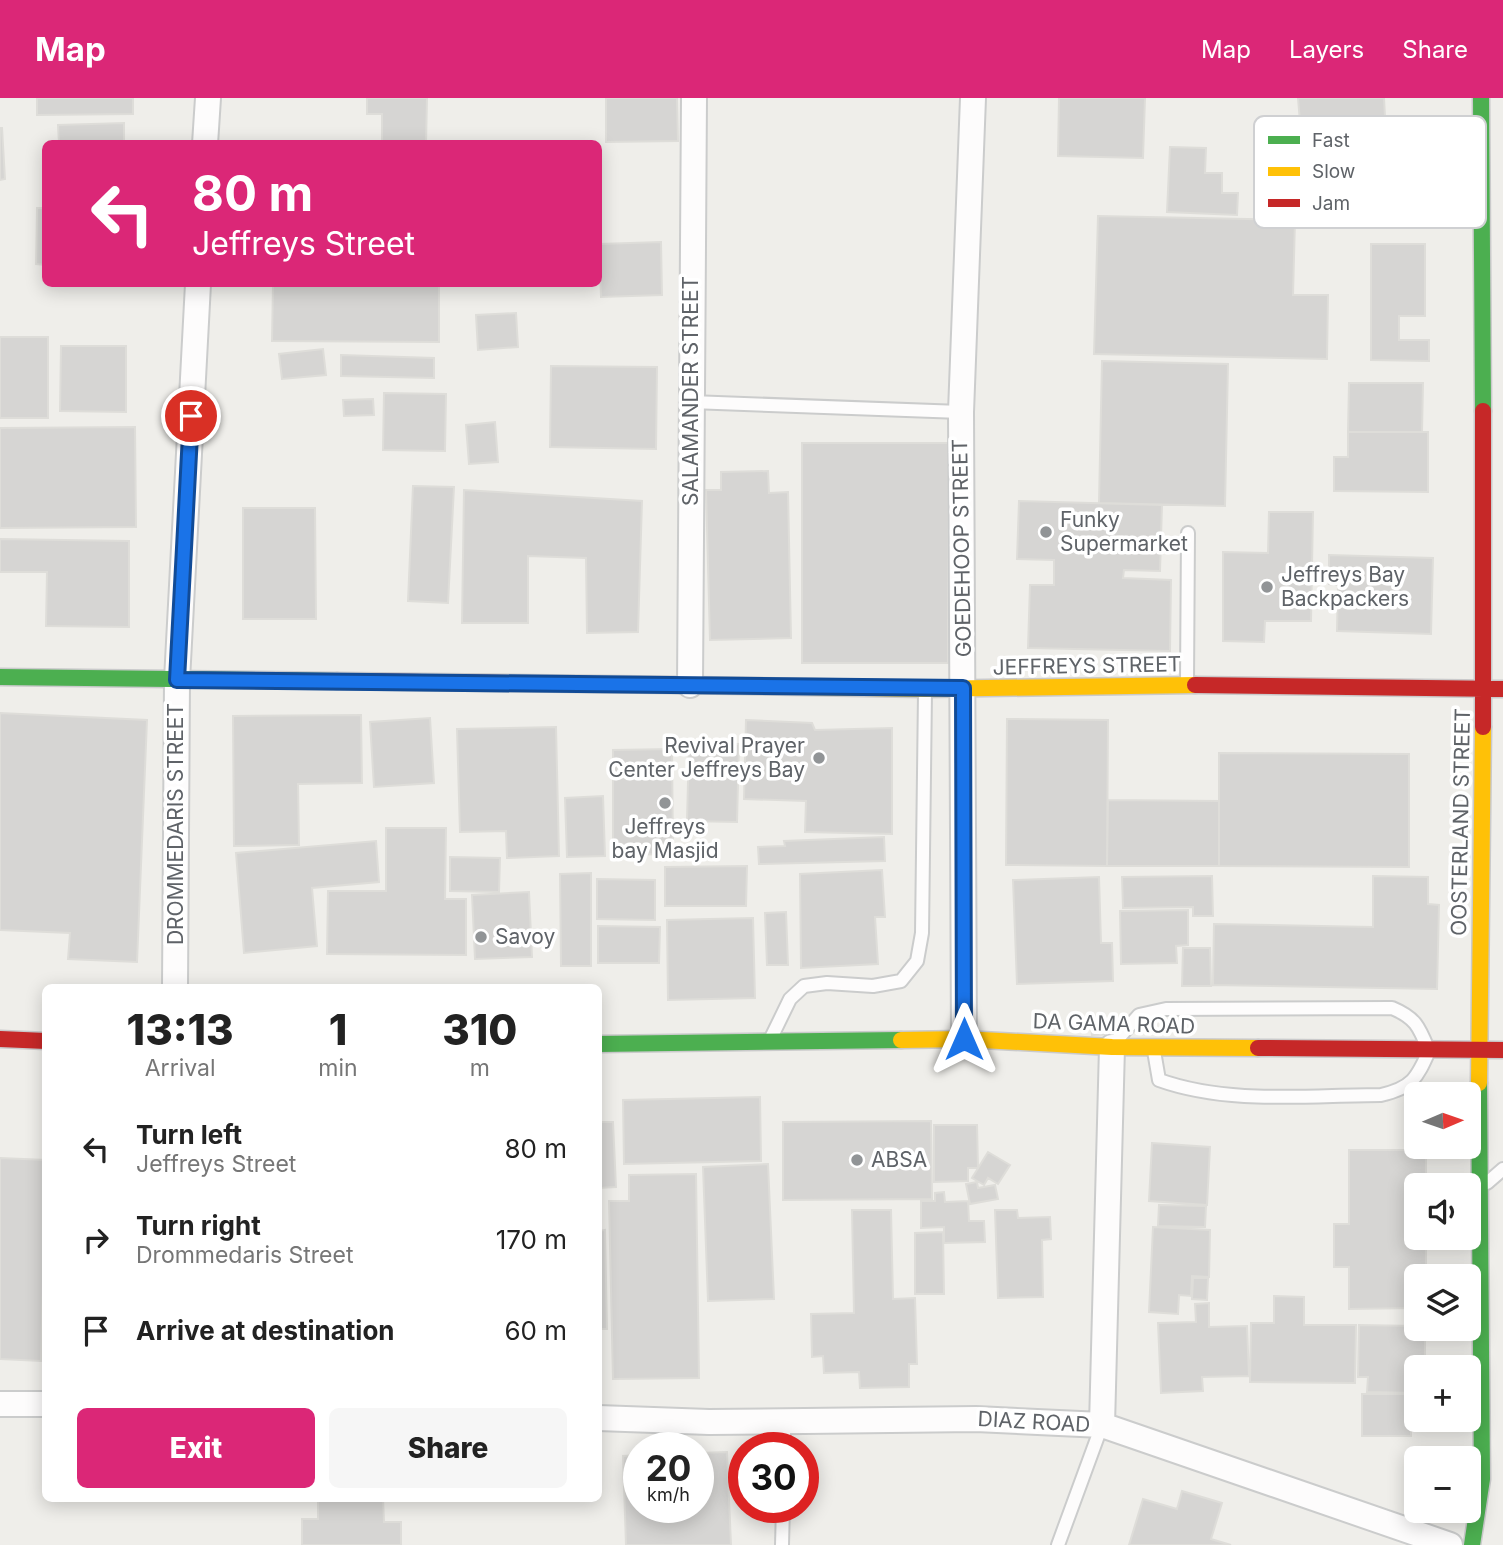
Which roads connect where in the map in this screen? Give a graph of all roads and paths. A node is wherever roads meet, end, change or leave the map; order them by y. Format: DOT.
graph roads {
  1 [pos="208,98"];
  2 [pos="694,98"];
  3 [pos="973,98"];
  4 [pos="1480,98"];
  5 [pos="1480,116"];
  6 [pos="205,140"];
  7 [pos="1481,228"];
  8 [pos="198,287"];
  9 [pos="691,402"];
  10 [pos="961,412"];
  11 [pos="1188,533"];
  12 [pos="0,677"];
  13 [pos="177,680"];
  14 [pos="690,685"];
  15 [pos="1187,685"];
  16 [pos="963,688"];
  17 [pos="925,689"];
  18 [pos="1483,689"];
  19 [pos="1503,690"];
  20 [pos="175,984"];
  21 [pos="0,1039"];
  22 [pos="964,1039"];
  23 [pos="42,1041"];
  24 [pos="769,1043"];
  25 [pos="602,1044"];
  26 [pos="1112,1047"];
  27 [pos="1153,1047"];
  28 [pos="1479,1050"];
  29 [pos="1503,1050"];
  30 [pos="1429,1051"];
  31 [pos="1503,1169"];
  32 [pos="1479,1173"];
  33 [pos="1481,1189"];
  34 [pos="1480,1250"];
  35 [pos="0,1404"];
  36 [pos="42,1404"];
  37 [pos="602,1418"];
  38 [pos="784,1420"];
  39 [pos="1102,1426"];
  40 [pos="784,1432"];
  41 [pos="783,1523"];
  42 [pos="782,1545"];
  43 [pos="1058,1545"];
  44 [pos="1450,1545"];
  45 [pos="1472,1545"];
  1 -- 6 [label="street"];
  2 -- 9 [label="street, SALAMANDER STREET"];
  3 -- 10 [label="street, GOEDEHOOP STREET"];
  4 -- 5 [label="street, OOSTERLAND STREET"];
  7 -- 18 [label="street, OOSTERLAND STREET"];
  8 -- 13 [label="street, DROMMEDARIS STREET"];
  9 -- 10 [label="lane"];
  9 -- 14 [label="street, SALAMANDER STREET"];
  10 -- 16 [label="street, GOEDEHOOP STREET"];
  11 -- 15 [label="lane"];
  12 -- 13 [label="street, JEFFREYS STREET"];
  13 -- 14 [label="street, JEFFREYS STREET"];
  13 -- 20 [label="street, DROMMEDARIS STREET"];
  14 -- 17 [label="street, JEFFREYS STREET"];
  15 -- 16 [label="street, JEFFREYS STREET"];
  15 -- 18 [label="street, JEFFREYS STREET"];
  16 -- 17 [label="street, JEFFREYS STREET"];
  16 -- 22 [label="street, GOEDEHOOP STREET"];
  17 -- 24 [label="lane"];
  18 -- 19 [label="street, JEFFREYS STREET"];
  18 -- 28 [label="street, OOSTERLAND STREET"];
  21 -- 23 [label="street"];
  22 -- 24 [label="street, DA GAMA ROAD"];
  22 -- 26 [label="street, DA GAMA ROAD"];
  24 -- 25 [label="street, DA GAMA ROAD"];
  26 -- 27 [label="street, DA GAMA ROAD"];
  26 -- 30 [label="lane"];
  26 -- 39 [label="street"];
  27 -- 30 [label="street, DA GAMA ROAD"];
  27 -- 30 [label="lane"];
  28 -- 29 [label="street, DA GAMA ROAD"];
  28 -- 30 [label="street, DA GAMA ROAD"];
  28 -- 32 [label="street, OOSTERLAND STREET"];
  31 -- 33 [label="lane"];
  34 -- 45 [label="street, OOSTERLAND STREET"];
  35 -- 36 [label="street"];
  37 -- 38 [label="street, DIAZ ROAD"];
  38 -- 39 [label="street, DIAZ ROAD"];
  38 -- 40 [label="lane"];
  39 -- 43 [label="lane"];
  39 -- 44 [label="street, DIAZ ROAD"];
  41 -- 42 [label="lane"];
}
